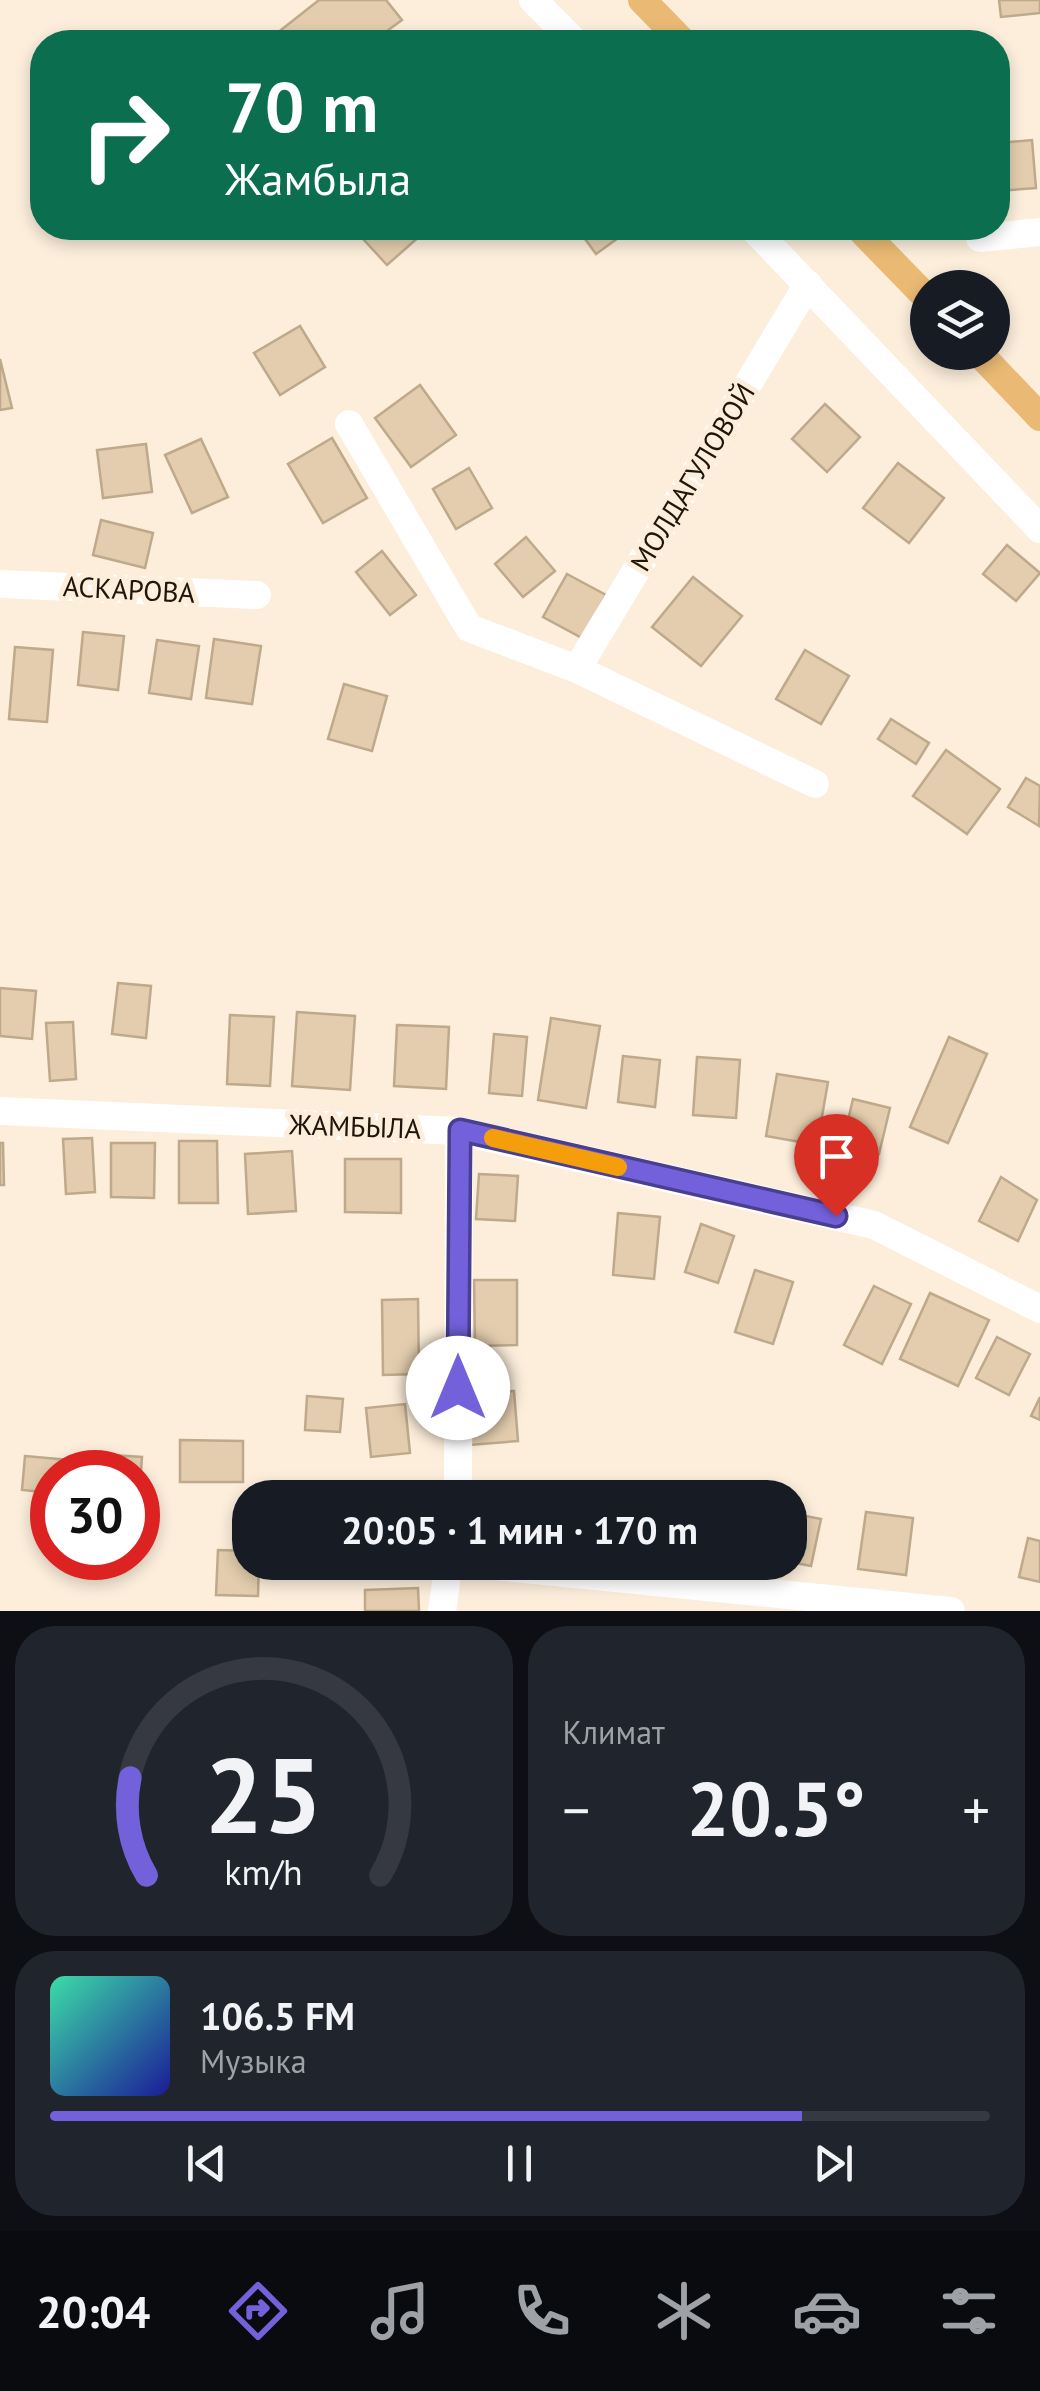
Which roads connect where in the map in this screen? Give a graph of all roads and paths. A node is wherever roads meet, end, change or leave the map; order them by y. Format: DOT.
graph roads {
  1 [pos="534,0"];
  2 [pos="563,30"];
  3 [pos="1040,232"];
  4 [pos="1010,235"];
  5 [pos="765,240"];
  6 [pos="808,284"];
  7 [pos="349,424"];
  8 [pos="1040,529"];
  9 [pos="0,584"];
  10 [pos="257,596"];
  11 [pos="577,670"];
  12 [pos="816,784"];
  13 [pos="0,1111"];
  14 [pos="460,1130"];
  15 [pos="1040,1308"];
  16 [pos="458,1480"];
  17 [pos="448,1580"];
  18 [pos="635,1580"];
  19 [pos="442,1611"];
  20 [pos="950,1611"];
  1 -- 2 [label="street"];
  3 -- 4 [label="street"];
  5 -- 6 [label="street"];
  6 -- 8 [label="street"];
  6 -- 11 [label="street, МОЛДАГУЛОВОЙ"];
  7 -- 11 [label="street"];
  9 -- 10 [label="street, АСКАРОВА"];
  11 -- 12 [label="street"];
  13 -- 14 [label="street, ЖАМБЫЛА"];
  14 -- 15 [label="street, ЖАМБЫЛА"];
  14 -- 16 [label="street"];
  17 -- 19 [label="street"];
  18 -- 20 [label="street"];
}
